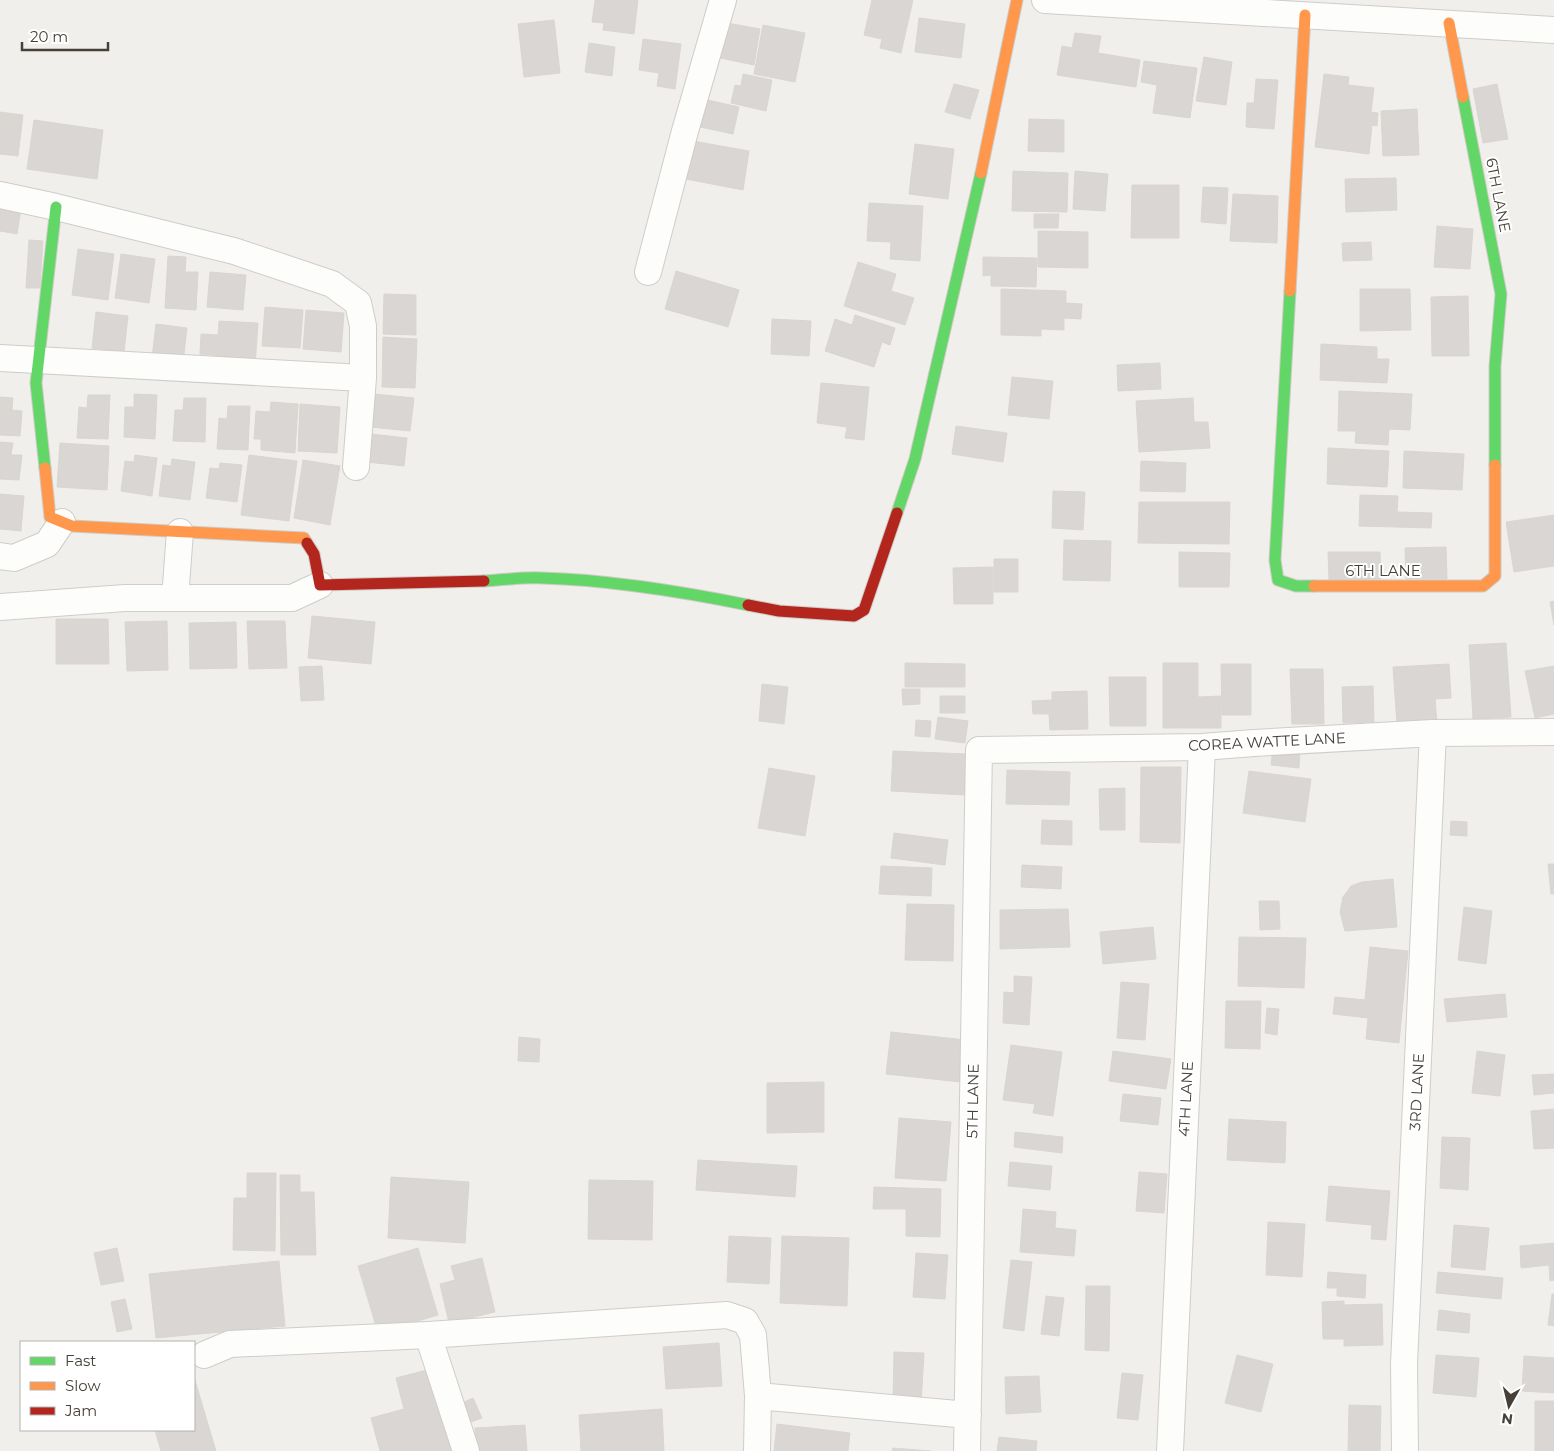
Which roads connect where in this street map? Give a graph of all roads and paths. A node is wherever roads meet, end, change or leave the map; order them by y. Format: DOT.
graph roads {
  1 [pos="723,0"];
  2 [pos="1017,0"];
  3 [pos="1045,0"];
  4 [pos="1305,15"];
  5 [pos="1449,23"];
  6 [pos="1554,30"];
  7 [pos="0,195"];
  8 [pos="56,207"];
  9 [pos="648,272"];
  10 [pos="0,358"];
  11 [pos="39,360"];
  12 [pos="362,378"];
  13 [pos="356,467"];
  14 [pos="62,522"];
  15 [pos="180,532"];
  16 [pos="0,556"];
  17 [pos="320,585"];
  18 [pos="176,598"];
  19 [pos="0,608"];
  20 [pos="1554,732"];
  21 [pos="1433,733"];
  22 [pos="1202,747"];
  23 [pos="979,750"];
  24 [pos="428,1335"];
  25 [pos="204,1355"];
  26 [pos="758,1396"];
  27 [pos="968,1415"];
  28 [pos="466,1451"];
  29 [pos="757,1451"];
  30 [pos="967,1451"];
  31 [pos="1170,1451"];
  32 [pos="1405,1451"];
  1 -- 9 [label="street"];
  2 -- 17 [label="street"];
  3 -- 4 [label="street"];
  4 -- 5 [label="street"];
  4 -- 5 [label="street, 6TH LANE"];
  5 -- 6 [label="street"];
  7 -- 8 [label="street"];
  8 -- 11 [label="street"];
  8 -- 12 [label="street"];
  10 -- 11 [label="street"];
  11 -- 12 [label="street"];
  11 -- 14 [label="street"];
  12 -- 13 [label="street"];
  14 -- 15 [label="street"];
  14 -- 16 [label="street"];
  15 -- 17 [label="street"];
  15 -- 18 [label="street"];
  17 -- 18 [label="street"];
  18 -- 19 [label="street"];
  20 -- 21 [label="street, COREA WATTE LANE"];
  21 -- 22 [label="street, COREA WATTE LANE"];
  21 -- 32 [label="street, 3RD LANE"];
  22 -- 23 [label="street, COREA WATTE LANE"];
  22 -- 31 [label="street, 4TH LANE"];
  23 -- 27 [label="street, 5TH LANE"];
  24 -- 25 [label="street"];
  24 -- 26 [label="street"];
  24 -- 28 [label="street"];
  26 -- 27 [label="street"];
  26 -- 29 [label="street"];
  27 -- 30 [label="street, 5TH LANE"];
}
